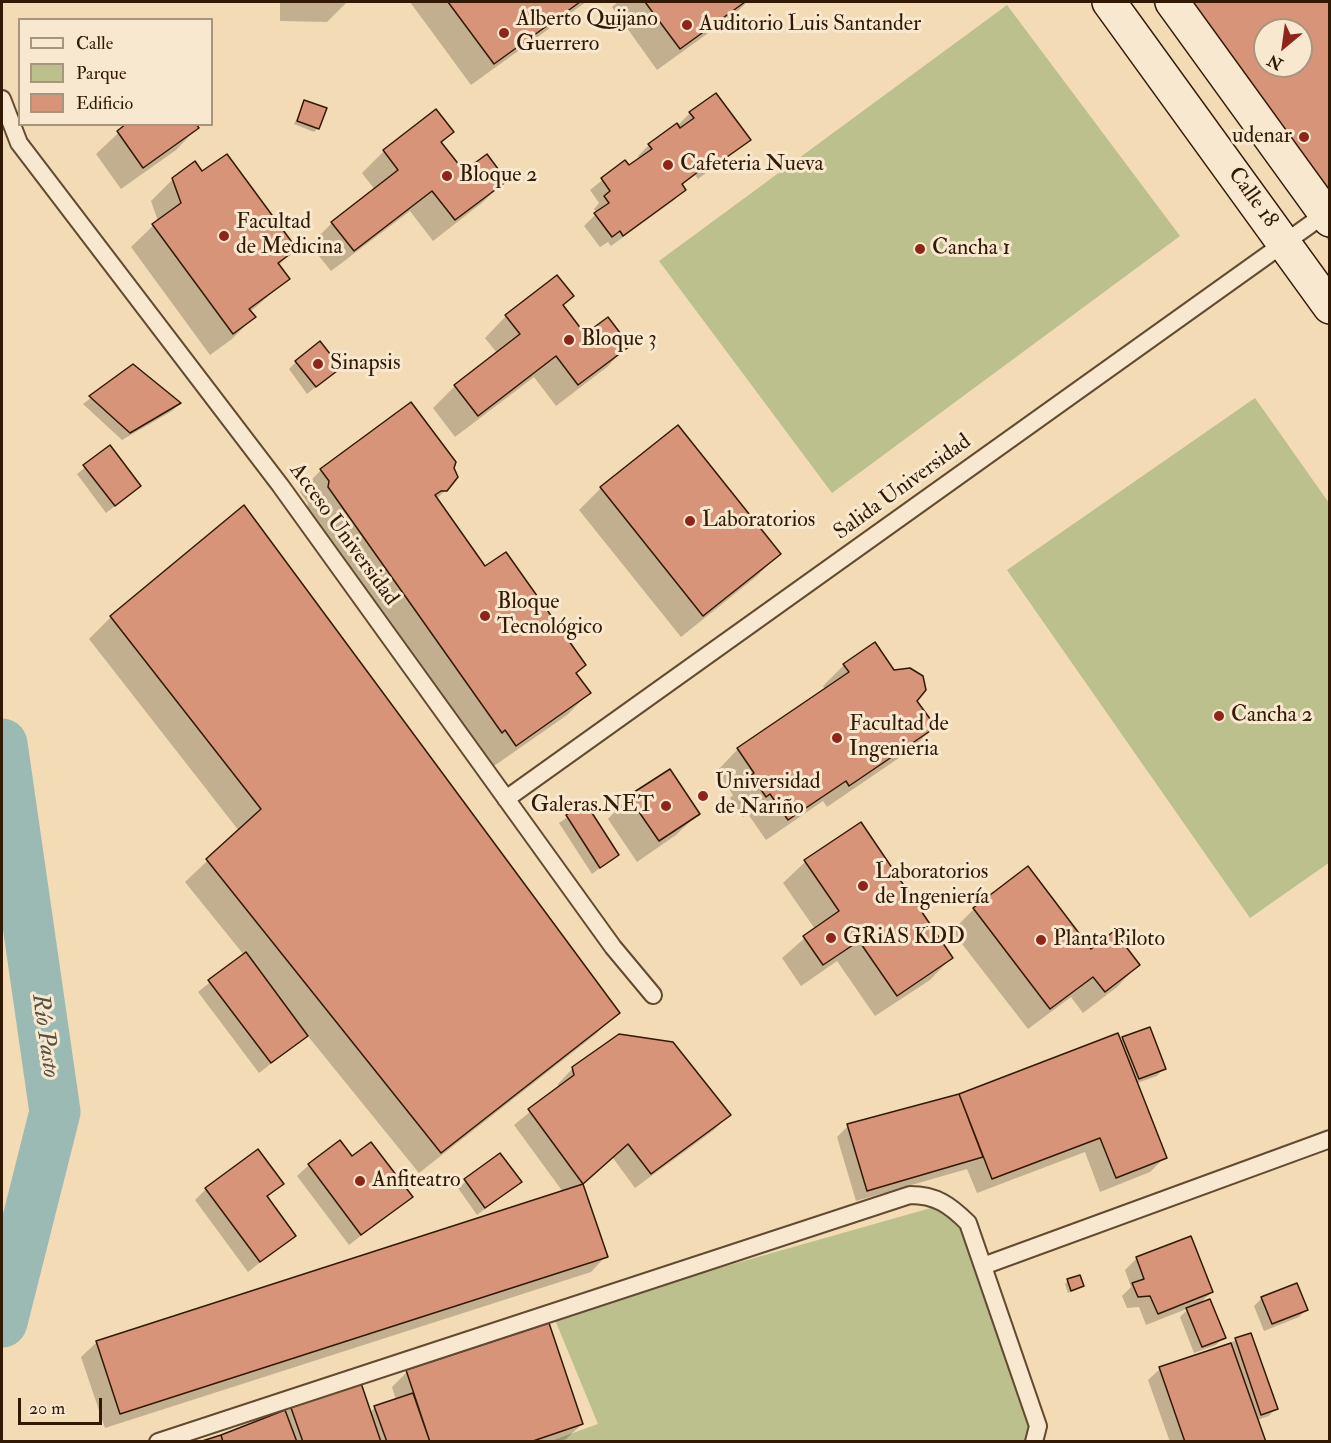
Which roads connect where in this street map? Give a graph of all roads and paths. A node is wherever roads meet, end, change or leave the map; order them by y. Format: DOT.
graph roads {
  1 [pos="1109,2"];
  2 [pos="1172,2"];
  3 [pos="2,99"];
  4 [pos="18,124"];
  5 [pos="20,127"];
  6 [pos="1327,217"];
  7 [pos="1285,243"];
  8 [pos="1329,307"];
  9 [pos="506,799"];
  10 [pos="653,995"];
  11 [pos="1329,1139"];
  12 [pos="983,1266"];
  13 [pos="158,1442"];
  14 [pos="1034,1442"];
  1 -- 7 [label="main road, Calle 18"];
  2 -- 6 [label="main road"];
  3 -- 4 [label="lane, Acceso Universidad"];
  5 -- 9 [label="lane, Acceso Universidad"];
  6 -- 7 [label="lane, Salida Universidad"];
  7 -- 8 [label="main road, Calle 18"];
  7 -- 9 [label="lane, Salida Universidad"];
  9 -- 10 [label="lane, Acceso Universidad"];
  11 -- 12 [label="lane"];
  12 -- 13 [label="lane"];
  12 -- 14 [label="lane"];
}
